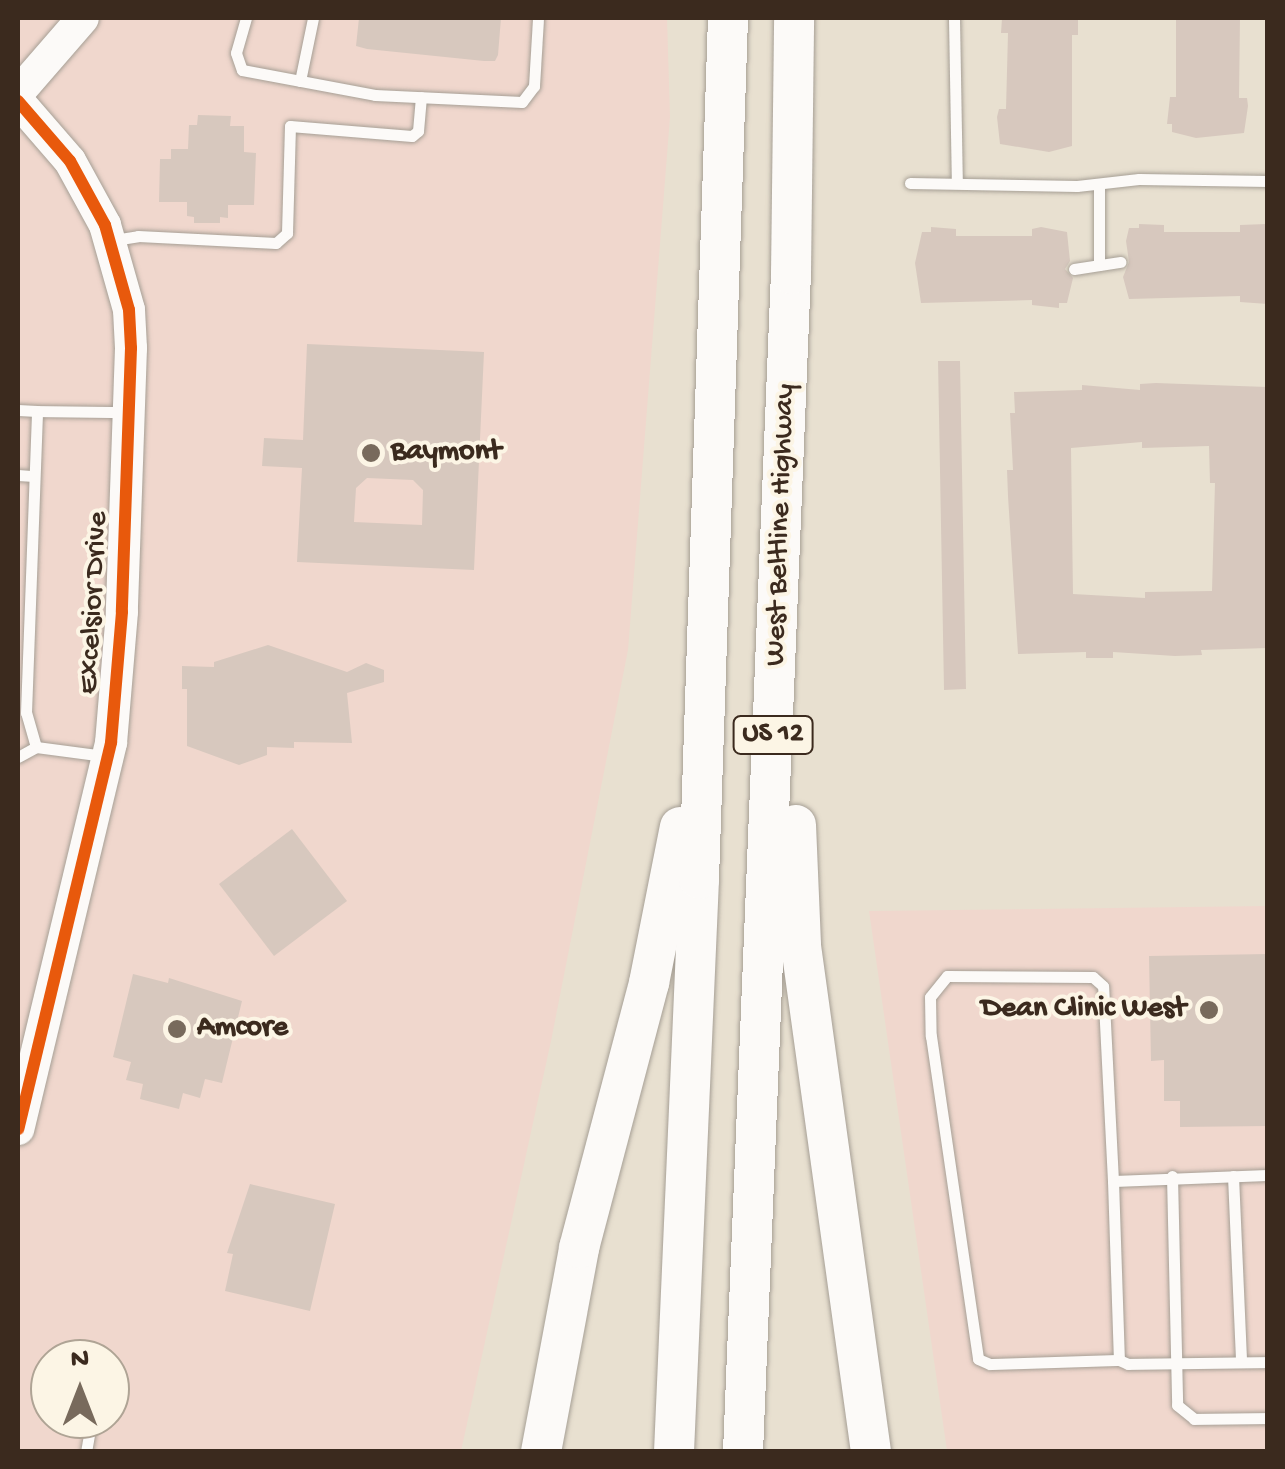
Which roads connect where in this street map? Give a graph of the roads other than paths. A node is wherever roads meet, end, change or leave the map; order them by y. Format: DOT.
graph roads {
  1 [pos="83,18"];
  2 [pos="246,18"];
  3 [pos="313,18"];
  4 [pos="538,18"];
  5 [pos="728,18"];
  6 [pos="794,18"];
  7 [pos="954,18"];
  8 [pos="300,80"];
  9 [pos="18,93"];
  10 [pos="421,97"];
  11 [pos="18,101"];
  12 [pos="1268,180"];
  13 [pos="910,182"];
  14 [pos="957,184"];
  15 [pos="1098,184"];
  16 [pos="110,241"];
  17 [pos="1120,262"];
  18 [pos="1099,265"];
  19 [pos="1074,269"];
  20 [pos="792,274"];
  21 [pos="18,410"];
  22 [pos="37,410"];
  23 [pos="128,412"];
  24 [pos="712,474"];
  25 [pos="18,475"];
  26 [pos="34,476"];
  27 [pos="36,747"];
  28 [pos="108,756"];
  29 [pos="18,758"];
  30 [pos="18,1129"];
  31 [pos="1172,1176"];
  32 [pos="1233,1176"];
  33 [pos="1268,1176"];
  34 [pos="1113,1180"];
  35 [pos="1119,1360"];
  36 [pos="1241,1362"];
  37 [pos="1268,1362"];
  38 [pos="1176,1363"];
  39 [pos="1268,1418"];
  40 [pos="541,1452"];
  41 [pos="674,1452"];
  42 [pos="743,1452"];
  43 [pos="870,1452"];
  1 -- 9 [label="street"];
  2 -- 8 [label="lane"];
  3 -- 8 [label="lane"];
  4 -- 10 [label="lane"];
  5 -- 24 [label="highway, US 12"];
  6 -- 20 [label="highway, West Beltline Highway / US 12"];
  7 -- 14 [label="lane"];
  8 -- 10 [label="lane"];
  10 -- 16 [label="lane"];
  11 -- 16 [label="street, Excelsior Drive"];
  12 -- 15 [label="lane"];
  13 -- 14 [label="lane"];
  14 -- 15 [label="lane"];
  15 -- 18 [label="lane"];
  16 -- 23 [label="street, Excelsior Drive"];
  17 -- 18 [label="lane"];
  18 -- 19 [label="lane"];
  20 -- 42 [label="highway, West Beltline Highway / US 12"];
  20 -- 43 [label="highway"];
  21 -- 22 [label="lane"];
  22 -- 23 [label="lane"];
  22 -- 26 [label="lane"];
  23 -- 28 [label="street, Excelsior Drive"];
  24 -- 40 [label="highway"];
  24 -- 41 [label="highway, US 12"];
  25 -- 26 [label="lane"];
  26 -- 27 [label="lane"];
  27 -- 28 [label="lane"];
  27 -- 29 [label="lane"];
  28 -- 30 [label="street, Excelsior Drive"];
  31 -- 32 [label="lane"];
  31 -- 34 [label="lane"];
  31 -- 38 [label="lane"];
  32 -- 33 [label="lane"];
  32 -- 36 [label="lane"];
  34 -- 35 [label="lane"];
  34 -- 35 [label="lane"];
  35 -- 38 [label="lane"];
  36 -- 37 [label="lane"];
  36 -- 38 [label="lane"];
  38 -- 39 [label="lane"];
}
